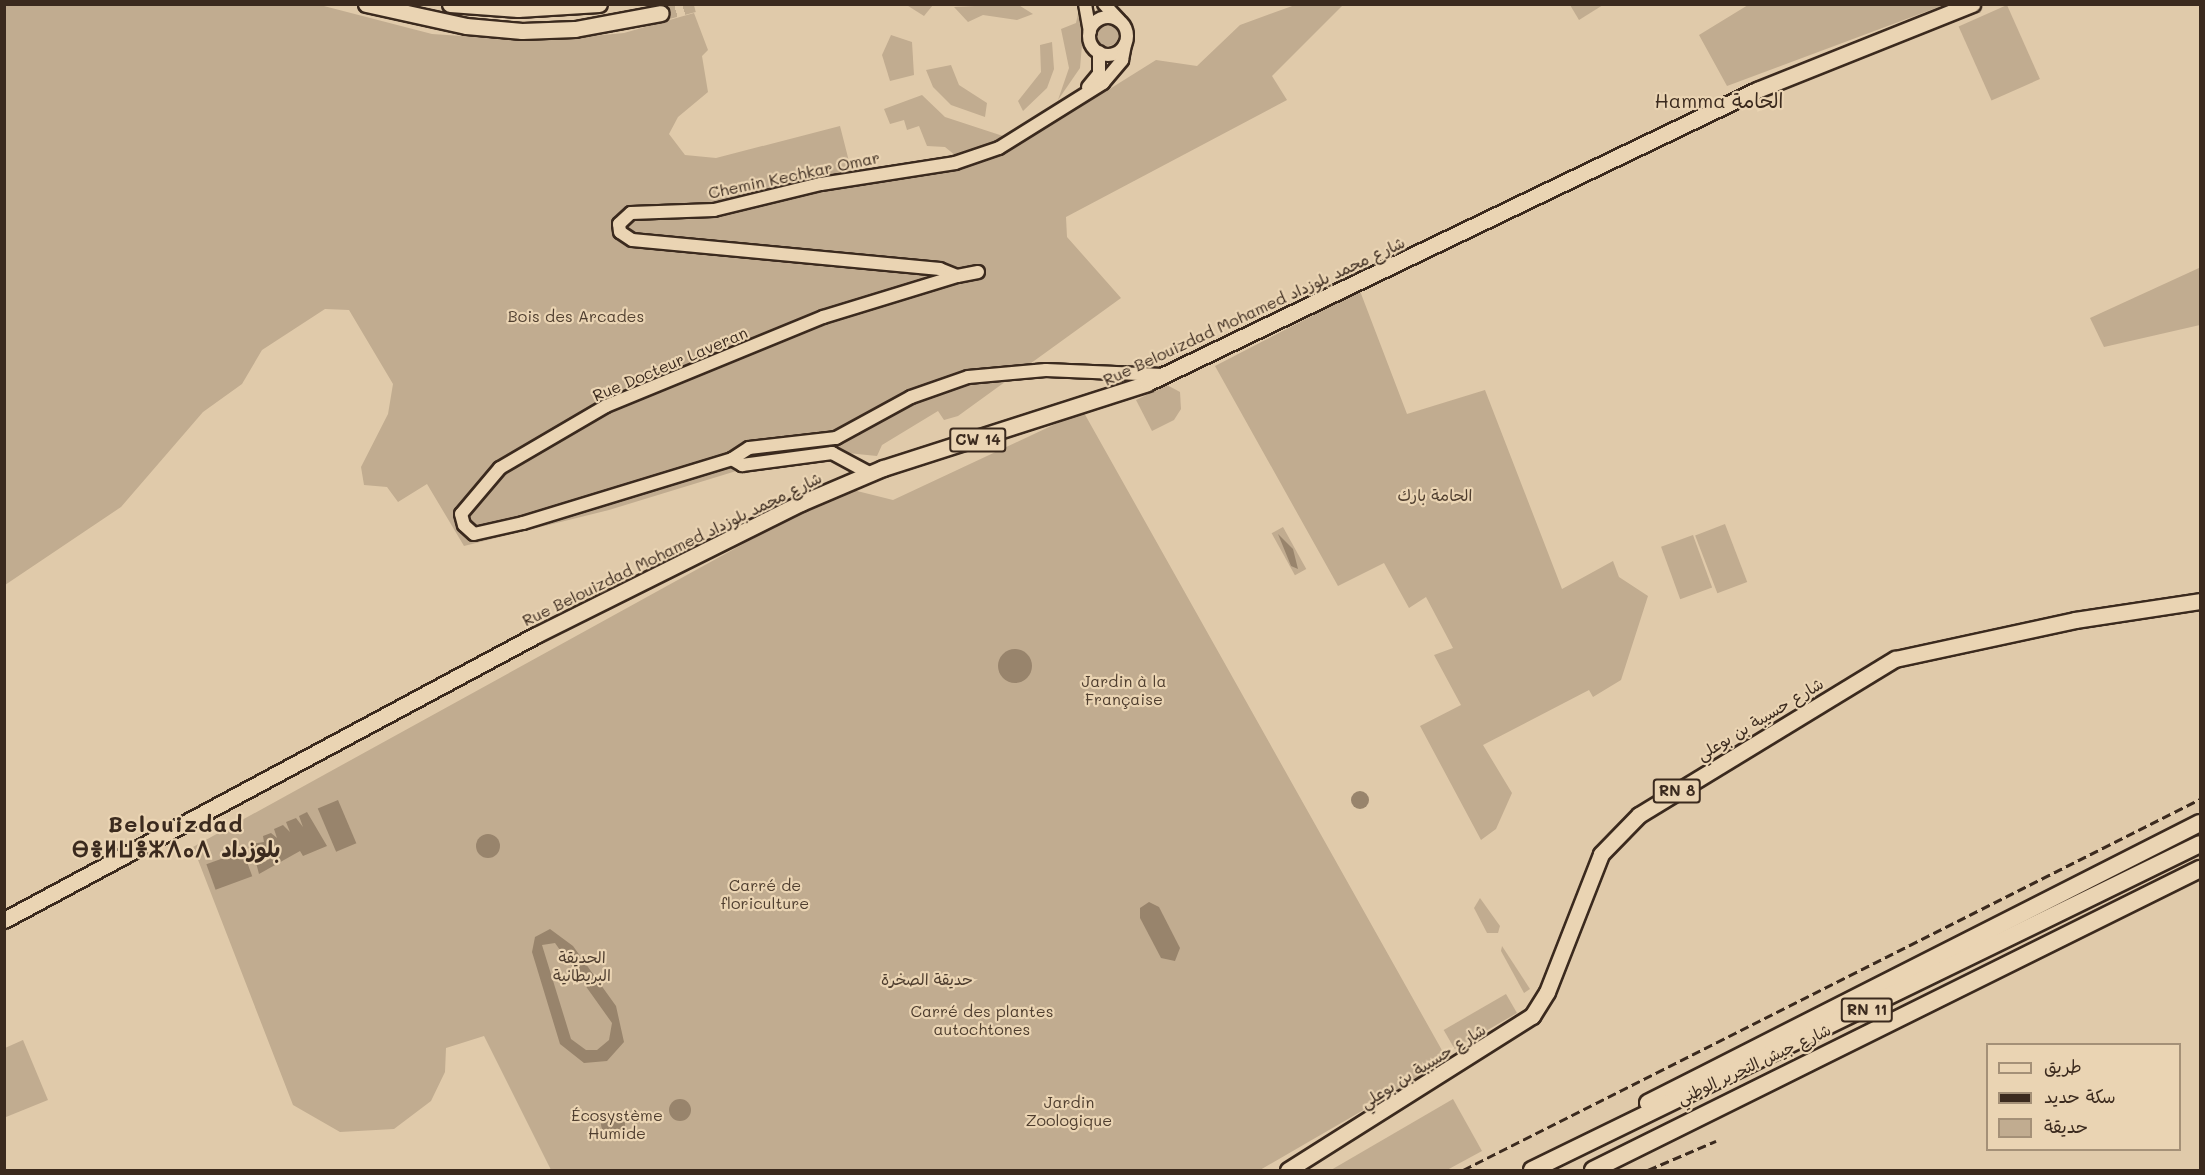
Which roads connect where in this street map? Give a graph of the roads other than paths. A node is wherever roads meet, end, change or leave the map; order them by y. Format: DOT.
graph roads {
  1 [pos="366,4"];
  2 [pos="450,4"];
  3 [pos="599,4"];
  4 [pos="1084,4"];
  5 [pos="1104,4"];
  6 [pos="1972,4"];
  7 [pos="661,13"];
  8 [pos="1119,21"];
  9 [pos="1090,32"];
  10 [pos="1125,44"];
  11 [pos="1099,52"];
  12 [pos="1052,116"];
  13 [pos="978,272"];
  14 [pos="957,276"];
  15 [pos="1164,375"];
  16 [pos="732,459"];
  17 [pos="872,474"];
  18 [pos="2200,601"];
  19 [pos="2200,823"];
  20 [pos="2200,844"];
  21 [pos="2200,869"];
  22 [pos="4,920"];
  23 [pos="1607,1133"];
  24 [pos="1288,1170"];
  25 [pos="1532,1170"];
  26 [pos="1593,1170"];
  1 -- 7 [label="main road"];
  2 -- 3 [label="main road"];
  4 -- 9 [label="street"];
  5 -- 8 [label="street"];
  6 -- 15 [label="main road, Rue Belouizdad Mohamed شارع محمد بلوزداد / CW 14"];
  8 -- 9 [label="street"];
  8 -- 10 [label="street"];
  9 -- 11 [label="street"];
  10 -- 11 [label="street"];
  10 -- 12 [label="street"];
  11 -- 12 [label="street"];
  12 -- 14 [label="street, Chemin Kechkar Omar"];
  13 -- 14 [label="street, Chemin Kechkar Omar"];
  14 -- 16 [label="street, Rue Docteur Laveran"];
  15 -- 16 [label="street, Rue Docteur Laveran"];
  15 -- 17 [label="main road, Rue Belouizdad Mohamed شارع محمد بلوزداد / CW 14"];
  16 -- 17 [label="street, Rue Docteur Laveran"];
  17 -- 22 [label="main road, Rue Belouizdad Mohamed شارع محمد بلوزداد / CW 14"];
  18 -- 24 [label="main road, شارع حسيبة بن بوعلي / RN 8"];
  19 -- 23 [label="highway"];
  20 -- 23 [label="highway, شارع جيش التحرير الوطني / RN 11"];
  21 -- 26 [label="highway, شارع جيش التحرير الوطني"];
  23 -- 25 [label="highway, شارع جيش التحرير الوطني / RN 11"];
}
